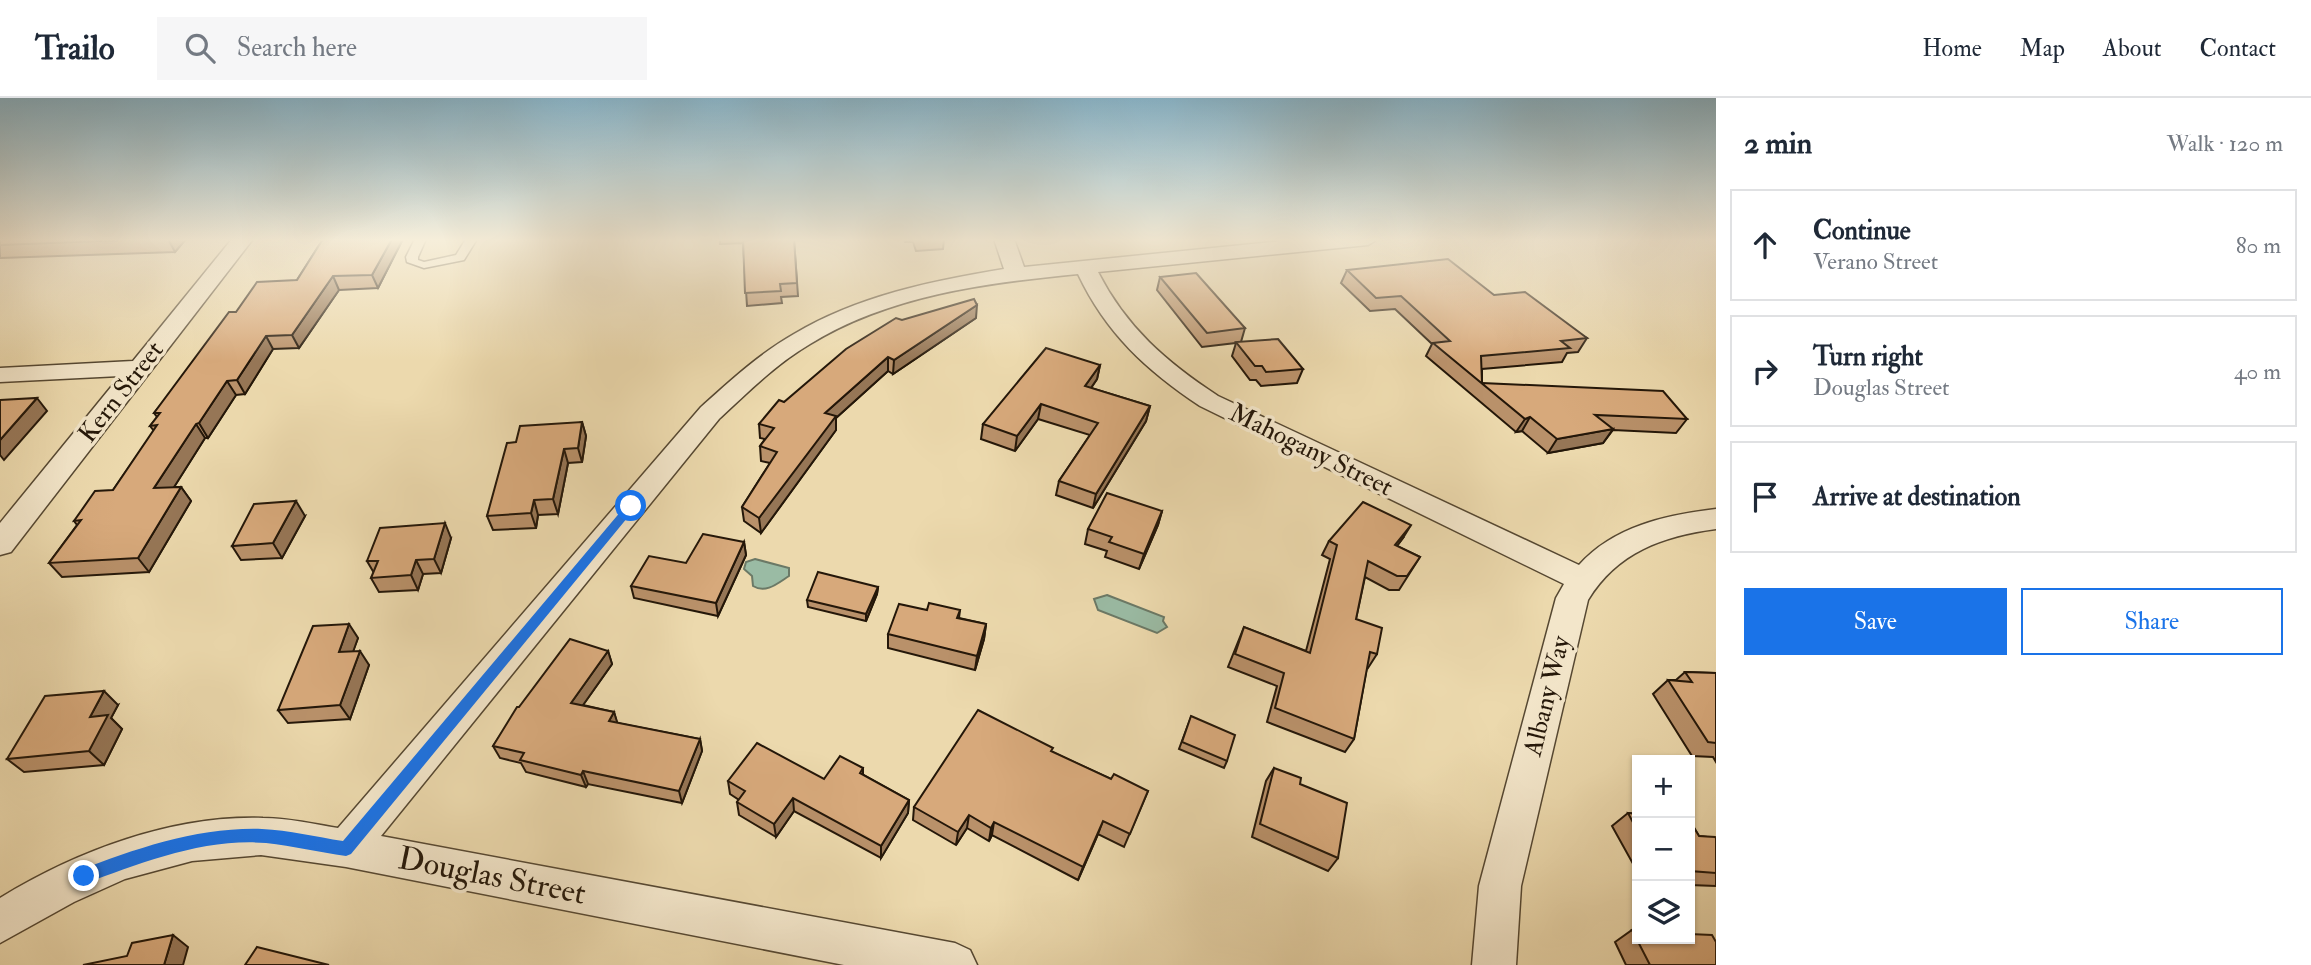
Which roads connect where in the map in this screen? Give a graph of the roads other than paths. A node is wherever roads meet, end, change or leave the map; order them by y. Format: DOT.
graph roads {
  1 [pos="211,279"];
  2 [pos="973,279"];
  3 [pos="1091,279"];
  4 [pos="140,368"];
  5 [pos="0,375"];
  6 [pos="1716,519"];
  7 [pos="0,544"];
  8 [pos="1581,579"];
  9 [pos="346,848"];
  10 [pos="0,922"];
  11 [pos="955,965"];
  12 [pos="1494,965"];
  1 -- 4 [label="street, Kern Street"];
  2 -- 9 [label="street"];
  3 -- 8 [label="street, Mahogany Street"];
  4 -- 5 [label="street"];
  4 -- 7 [label="street, Kern Street"];
  6 -- 8 [label="street, Albany Way"];
  8 -- 12 [label="street, Albany Way"];
  9 -- 10 [label="street, Douglas Street"];
  9 -- 11 [label="street, Douglas Street"];
}
